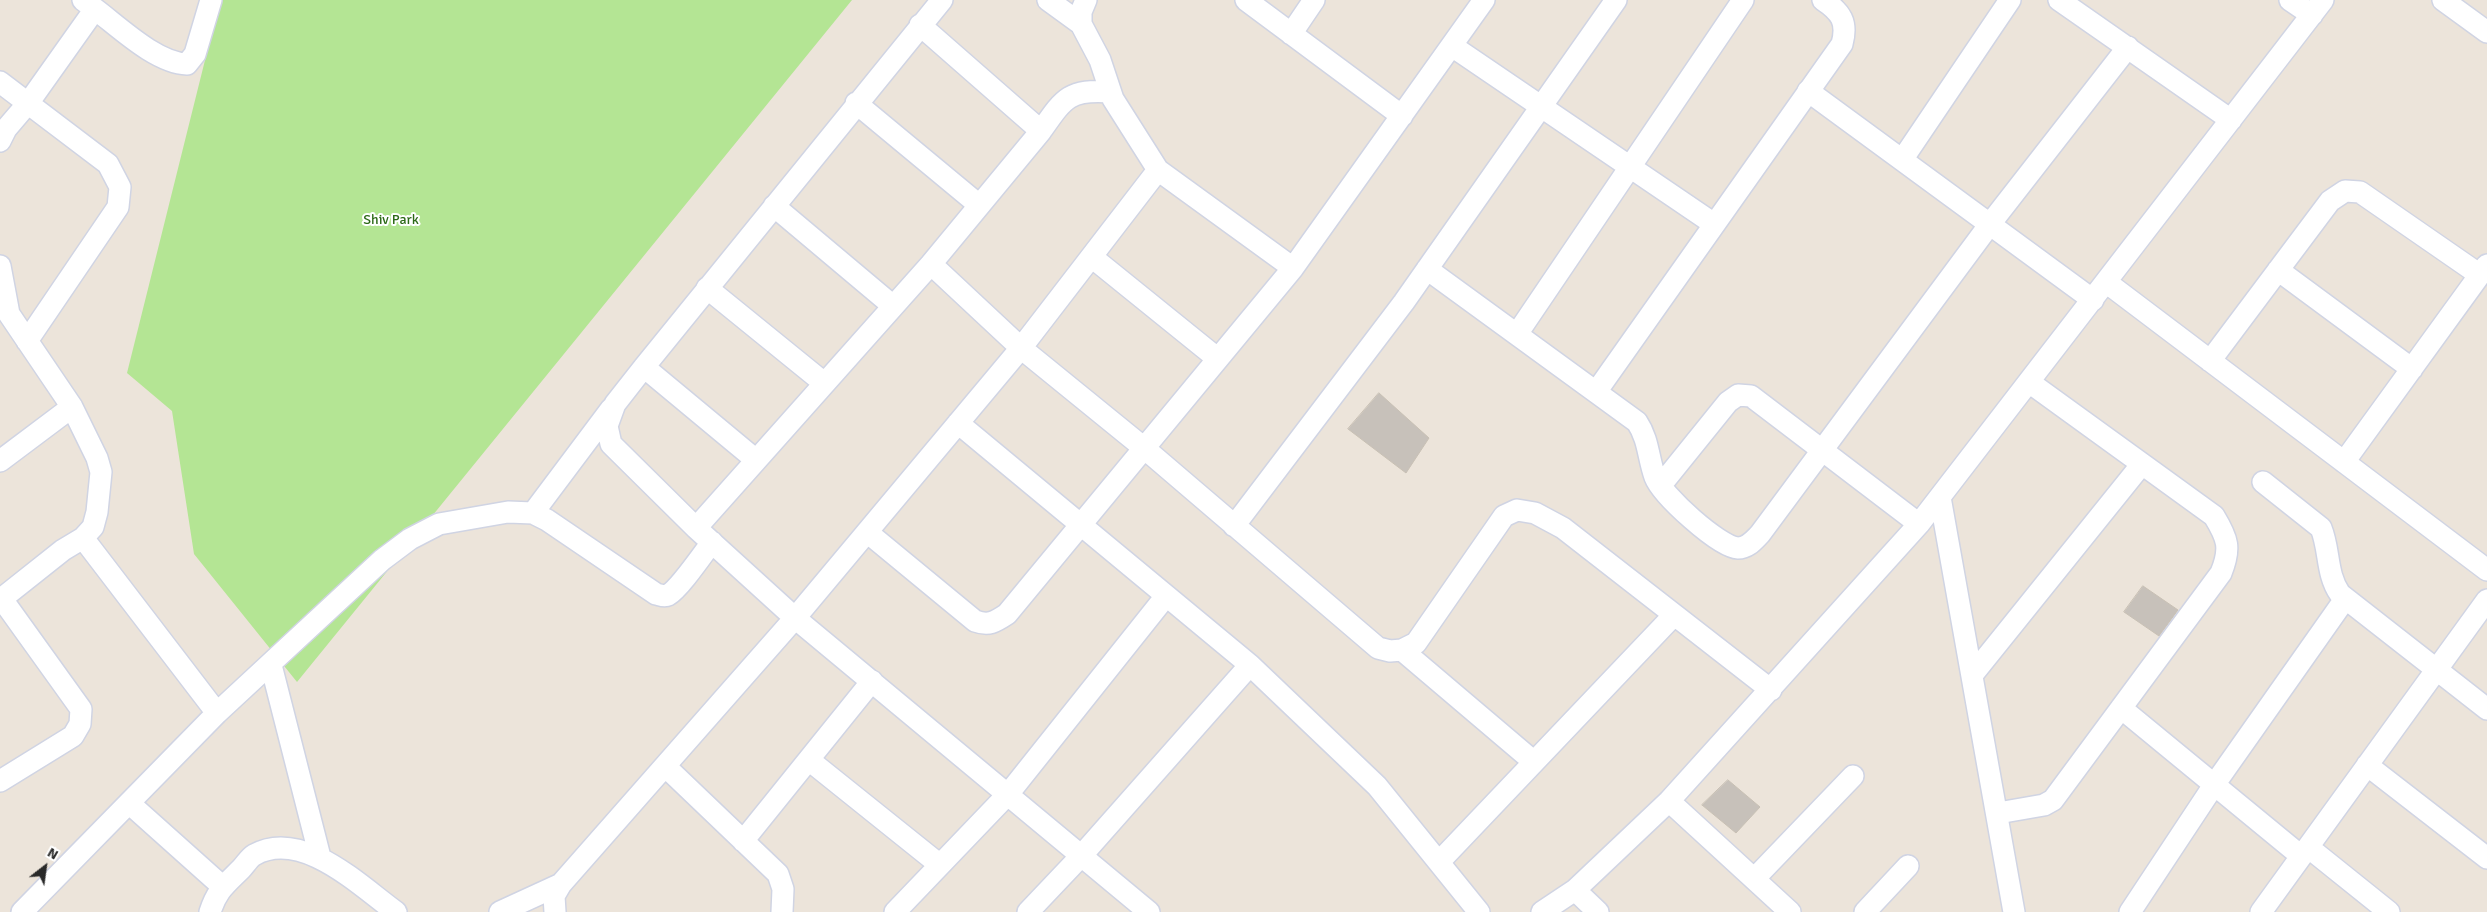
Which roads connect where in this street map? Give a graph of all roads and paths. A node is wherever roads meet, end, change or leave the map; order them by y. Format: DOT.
graph roads {
  1 [pos="211,0"];
  2 [pos="942,0"];
  3 [pos="1048,0"];
  4 [pos="1086,0"];
  5 [pos="1246,0"];
  6 [pos="1314,0"];
  7 [pos="1484,0"];
  8 [pos="1616,0"];
  9 [pos="1744,0"];
  10 [pos="1823,0"];
  11 [pos="2010,0"];
  12 [pos="2058,0"];
  13 [pos="2290,0"];
  14 [pos="2443,0"];
  15 [pos="89,4"];
  16 [pos="2318,8"];
  17 [pos="920,24"];
  18 [pos="1081,24"];
  19 [pos="2485,27"];
  20 [pos="1291,34"];
  21 [pos="1452,46"];
  22 [pos="2128,47"];
  23 [pos="0,82"];
  24 [pos="1808,91"];
  25 [pos="1110,92"];
  26 [pos="29,102"];
  27 [pos="856,103"];
  28 [pos="1541,109"];
  29 [pos="1402,116"];
  30 [pos="2231,120"];
  31 [pos="1041,131"];
  32 [pos="0,141"];
  33 [pos="1902,160"];
  34 [pos="1629,168"];
  35 [pos="1158,170"];
  36 [pos="979,205"];
  37 [pos="774,206"];
  38 [pos="1714,224"];
  39 [pos="1990,224"];
  40 [pos="1093,258"];
  41 [pos="931,264"];
  42 [pos="0,266"];
  43 [pos="1293,268"];
  44 [pos="1427,269"];
  45 [pos="2278,270"];
  46 [pos="2484,270"];
  47 [pos="2106,282"];
  48 [pos="707,288"];
  49 [pos="2093,300"];
  50 [pos="893,306"];
  51 [pos="1517,334"];
  52 [pos="27,341"];
  53 [pos="1021,348"];
  54 [pos="1218,359"];
  55 [pos="2210,361"];
  56 [pos="644,367"];
  57 [pos="2412,369"];
  58 [pos="2029,382"];
  59 [pos="824,384"];
  60 [pos="1596,392"];
  61 [pos="615,404"];
  62 [pos="72,407"];
  63 [pos="958,423"];
  64 [pos="1144,448"];
  65 [pos="1823,452"];
  66 [pos="756,460"];
  67 [pos="0,461"];
  68 [pos="2344,462"];
  69 [pos="2142,464"];
  70 [pos="2263,482"];
  71 [pos="1661,485"];
  72 [pos="1940,497"];
  73 [pos="533,513"];
  74 [pos="1919,524"];
  75 [pos="1081,526"];
  76 [pos="1234,526"];
  77 [pos="696,528"];
  78 [pos="867,532"];
  79 [pos="83,538"];
  80 [pos="712,542"];
  81 [pos="2487,570"];
  82 [pos="1166,596"];
  83 [pos="2344,599"];
  84 [pos="1,600"];
  85 [pos="2487,600"];
  86 [pos="1674,615"];
  87 [pos="795,618"];
  88 [pos="1402,650"];
  89 [pos="271,665"];
  90 [pos="1250,665"];
  91 [pos="2436,669"];
  92 [pos="1973,674"];
  93 [pos="872,681"];
  94 [pos="1771,690"];
  95 [pos="2121,708"];
  96 [pos="2487,709"];
  97 [pos="216,713"];
  98 [pos="809,760"];
  99 [pos="1534,762"];
  100 [pos="2367,765"];
  101 [pos="665,766"];
  102 [pos="1853,776"];
  103 [pos="0,781"];
  104 [pos="2214,785"];
  105 [pos="1008,793"];
  106 [pos="1669,801"];
  107 [pos="129,803"];
  108 [pos="1998,813"];
  109 [pos="743,841"];
  110 [pos="2305,852"];
  111 [pos="1082,855"];
  112 [pos="320,857"];
  113 [pos="2487,858"];
  114 [pos="1438,862"];
  115 [pos="940,865"];
  116 [pos="1908,866"];
  117 [pos="1754,879"];
  118 [pos="561,884"];
  119 [pos="223,887"];
  120 [pos="1575,890"];
  121 [pos="22,912"];
  122 [pos="210,912"];
  123 [pos="396,912"];
  124 [pos="500,912"];
  125 [pos="555,912"];
  126 [pos="782,912"];
  127 [pos="895,912"];
  128 [pos="1028,912"];
  129 [pos="1149,912"];
  130 [pos="1478,912"];
  131 [pos="1542,912"];
  132 [pos="1598,912"];
  133 [pos="1790,912"];
  134 [pos="1865,912"];
  135 [pos="2014,912"];
  136 [pos="2130,912"];
  137 [pos="2261,912"];
  138 [pos="2389,912"];
  1 -- 15 [label="street"];
  2 -- 17 [label="street"];
  3 -- 18 [label="street"];
  4 -- 18 [label="street"];
  5 -- 20 [label="street"];
  6 -- 20 [label="street"];
  7 -- 21 [label="street"];
  8 -- 28 [label="street"];
  9 -- 34 [label="street"];
  10 -- 24 [label="street"];
  11 -- 33 [label="street"];
  12 -- 22 [label="street"];
  13 -- 16 [label="street"];
  14 -- 19 [label="street"];
  15 -- 26 [label="street"];
  16 -- 30 [label="street"];
  17 -- 27 [label="street"];
  17 -- 31 [label="street"];
  18 -- 25 [label="street"];
  20 -- 29 [label="street"];
  21 -- 28 [label="street"];
  21 -- 29 [label="street"];
  22 -- 30 [label="street"];
  22 -- 39 [label="street"];
  23 -- 26 [label="street"];
  24 -- 33 [label="street"];
  24 -- 38 [label="street"];
  25 -- 31 [label="street"];
  25 -- 35 [label="street"];
  26 -- 32 [label="street"];
  26 -- 52 [label="street"];
  27 -- 36 [label="street"];
  27 -- 37 [label="street"];
  28 -- 34 [label="street"];
  28 -- 44 [label="street"];
  29 -- 43 [label="street"];
  30 -- 47 [label="street"];
  31 -- 36 [label="street"];
  33 -- 39 [label="street"];
  34 -- 38 [label="street"];
  34 -- 51 [label="street"];
  35 -- 40 [label="street"];
  35 -- 43 [label="street"];
  36 -- 41 [label="street"];
  37 -- 48 [label="street"];
  37 -- 50 [label="street"];
  38 -- 60 [label="street"];
  39 -- 49 [label="street"];
  39 -- 65 [label="street"];
  40 -- 53 [label="street"];
  40 -- 54 [label="street"];
  41 -- 50 [label="street"];
  41 -- 53 [label="street"];
  42 -- 52 [label="street"];
  43 -- 54 [label="street"];
  44 -- 51 [label="street"];
  44 -- 76 [label="street"];
  45 -- 46 [label="street"];
  45 -- 55 [label="street"];
  45 -- 57 [label="street"];
  46 -- 57 [label="street"];
  47 -- 49 [label="street"];
  47 -- 55 [label="street"];
  48 -- 56 [label="street"];
  48 -- 59 [label="street"];
  49 -- 58 [label="street"];
  50 -- 59 [label="street"];
  51 -- 60 [label="street"];
  52 -- 62 [label="street"];
  53 -- 63 [label="street"];
  53 -- 64 [label="street"];
  54 -- 64 [label="street"];
  55 -- 68 [label="street"];
  56 -- 61 [label="street"];
  56 -- 66 [label="street"];
  57 -- 68 [label="street"];
  58 -- 69 [label="street"];
  58 -- 72 [label="street"];
  59 -- 66 [label="street"];
  60 -- 71 [label="street"];
  61 -- 73 [label="street"];
  61 -- 77 [label="street"];
  62 -- 67 [label="street"];
  62 -- 79 [label="street"];
  63 -- 75 [label="street"];
  63 -- 78 [label="street"];
  64 -- 75 [label="street"];
  64 -- 76 [label="street"];
  65 -- 71 [label="street"];
  65 -- 71 [label="street"];
  65 -- 74 [label="street"];
  66 -- 77 [label="street"];
  68 -- 81 [label="street"];
  69 -- 92 [label="street"];
  69 -- 95 [label="street"];
  70 -- 83 [label="street"];
  72 -- 74 [label="street"];
  72 -- 92 [label="street"];
  73 -- 80 [label="street"];
  73 -- 89 [label="street"];
  74 -- 94 [label="street"];
  75 -- 78 [label="street"];
  75 -- 82 [label="street"];
  76 -- 88 [label="street"];
  77 -- 80 [label="street"];
  78 -- 87 [label="street"];
  79 -- 84 [label="street"];
  79 -- 97 [label="street"];
  80 -- 87 [label="street"];
  82 -- 90 [label="street"];
  82 -- 105 [label="street"];
  83 -- 91 [label="street"];
  83 -- 104 [label="street"];
  84 -- 103 [label="street"];
  85 -- 91 [label="street"];
  86 -- 88 [label="street"];
  86 -- 94 [label="street"];
  86 -- 99 [label="street"];
  87 -- 93 [label="street"];
  87 -- 101 [label="street"];
  88 -- 99 [label="street"];
  89 -- 97 [label="street"];
  89 -- 112 [label="street"];
  90 -- 111 [label="street"];
  90 -- 114 [label="street"];
  91 -- 96 [label="street"];
  91 -- 100 [label="street"];
  92 -- 108 [label="street"];
  93 -- 98 [label="street"];
  93 -- 105 [label="street"];
  94 -- 106 [label="street"];
  95 -- 104 [label="street"];
  95 -- 108 [label="street"];
  97 -- 107 [label="street"];
  98 -- 109 [label="street"];
  98 -- 115 [label="street"];
  99 -- 114 [label="street"];
  100 -- 110 [label="street"];
  100 -- 113 [label="street"];
  101 -- 109 [label="street"];
  101 -- 118 [label="street"];
  102 -- 117 [label="street"];
  104 -- 110 [label="street"];
  104 -- 136 [label="street"];
  105 -- 111 [label="street"];
  105 -- 115 [label="street"];
  106 -- 117 [label="street"];
  106 -- 120 [label="street"];
  107 -- 119 [label="street"];
  107 -- 121 [label="street"];
  108 -- 135 [label="street"];
  109 -- 126 [label="street"];
  110 -- 137 [label="street"];
  110 -- 138 [label="street"];
  111 -- 128 [label="street"];
  111 -- 129 [label="street"];
  112 -- 119 [label="street"];
  112 -- 123 [label="street"];
  114 -- 130 [label="street"];
  115 -- 127 [label="street"];
  116 -- 134 [label="street"];
  117 -- 133 [label="street"];
  118 -- 124 [label="street"];
  118 -- 125 [label="street"];
  119 -- 122 [label="street"];
  120 -- 131 [label="street"];
  120 -- 132 [label="street"];
}
